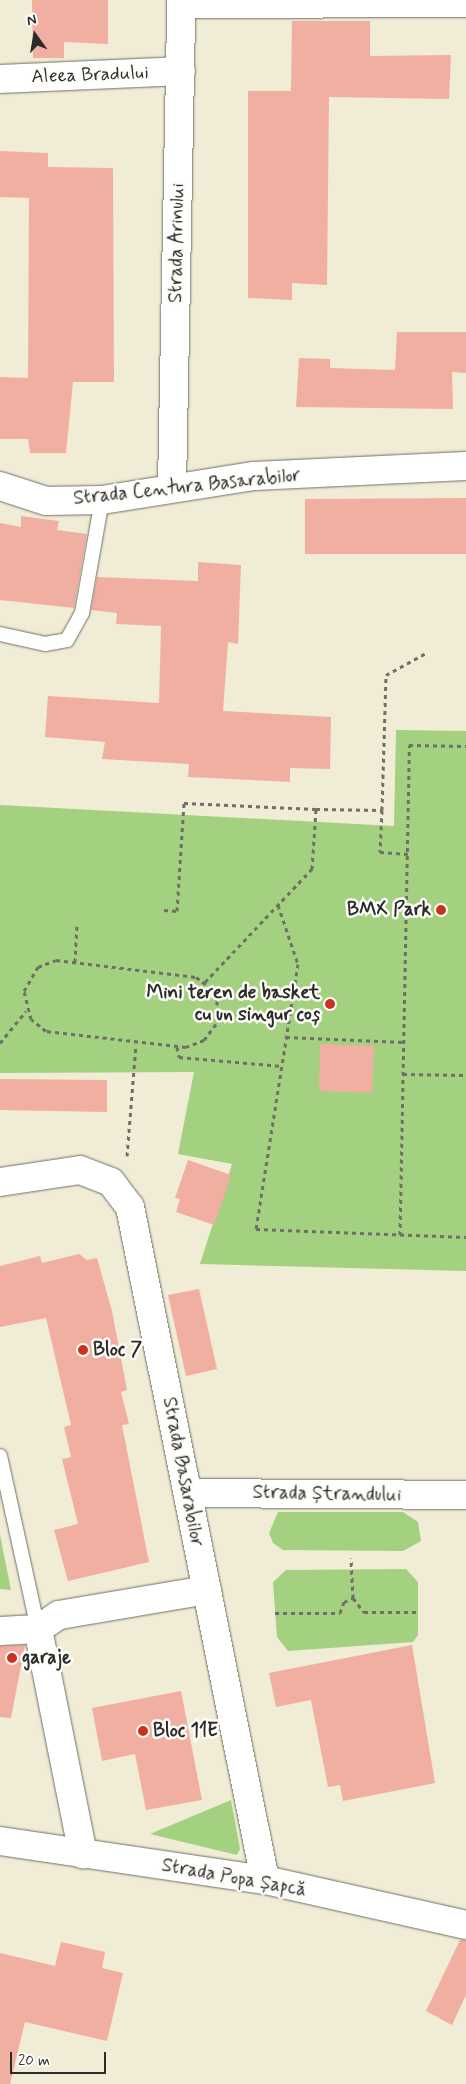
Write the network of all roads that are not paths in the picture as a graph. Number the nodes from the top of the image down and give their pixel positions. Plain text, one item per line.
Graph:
1 (419, 1) edge
2 (181, 2) edge
3 (466, 3) edge
4 (181, 71) junction
5 (0, 78) edge
6 (466, 466) edge
7 (0, 486) edge
8 (172, 487) junction
9 (102, 500) junction
10 (0, 634) edge
11 (0, 1182) edge
12 (0, 1456) edge
13 (188, 1493) junction
14 (466, 1495) edge
15 (207, 1590) junction
16 (38, 1628) junction
17 (0, 1631) edge
18 (0, 1841) edge
19 (83, 1855) junction
20 (265, 1880) junction
21 (466, 1925) edge

1 - 2 street
1 - 3 street
2 - 4 street, Strada Arinului
4 - 5 street, Aleea Bradului
4 - 8 street, Strada Arinului
6 - 8 street, Strada Centura Basarabilor
7 - 9 street, Strada Centura Basarabilor
8 - 9 street, Strada Centura Basarabilor
9 - 10 lane
11 - 13 street, Strada Basarabilor
12 - 16 lane
13 - 14 street, Strada Ștrandului
13 - 15 street, Strada Basarabilor
15 - 16 street
15 - 20 street, Strada Basarabilor
16 - 17 street
16 - 19 street
18 - 19 street, Strada Popa Șapcă
19 - 20 street, Strada Popa Șapcă
20 - 21 street, Strada Popa Șapcă

